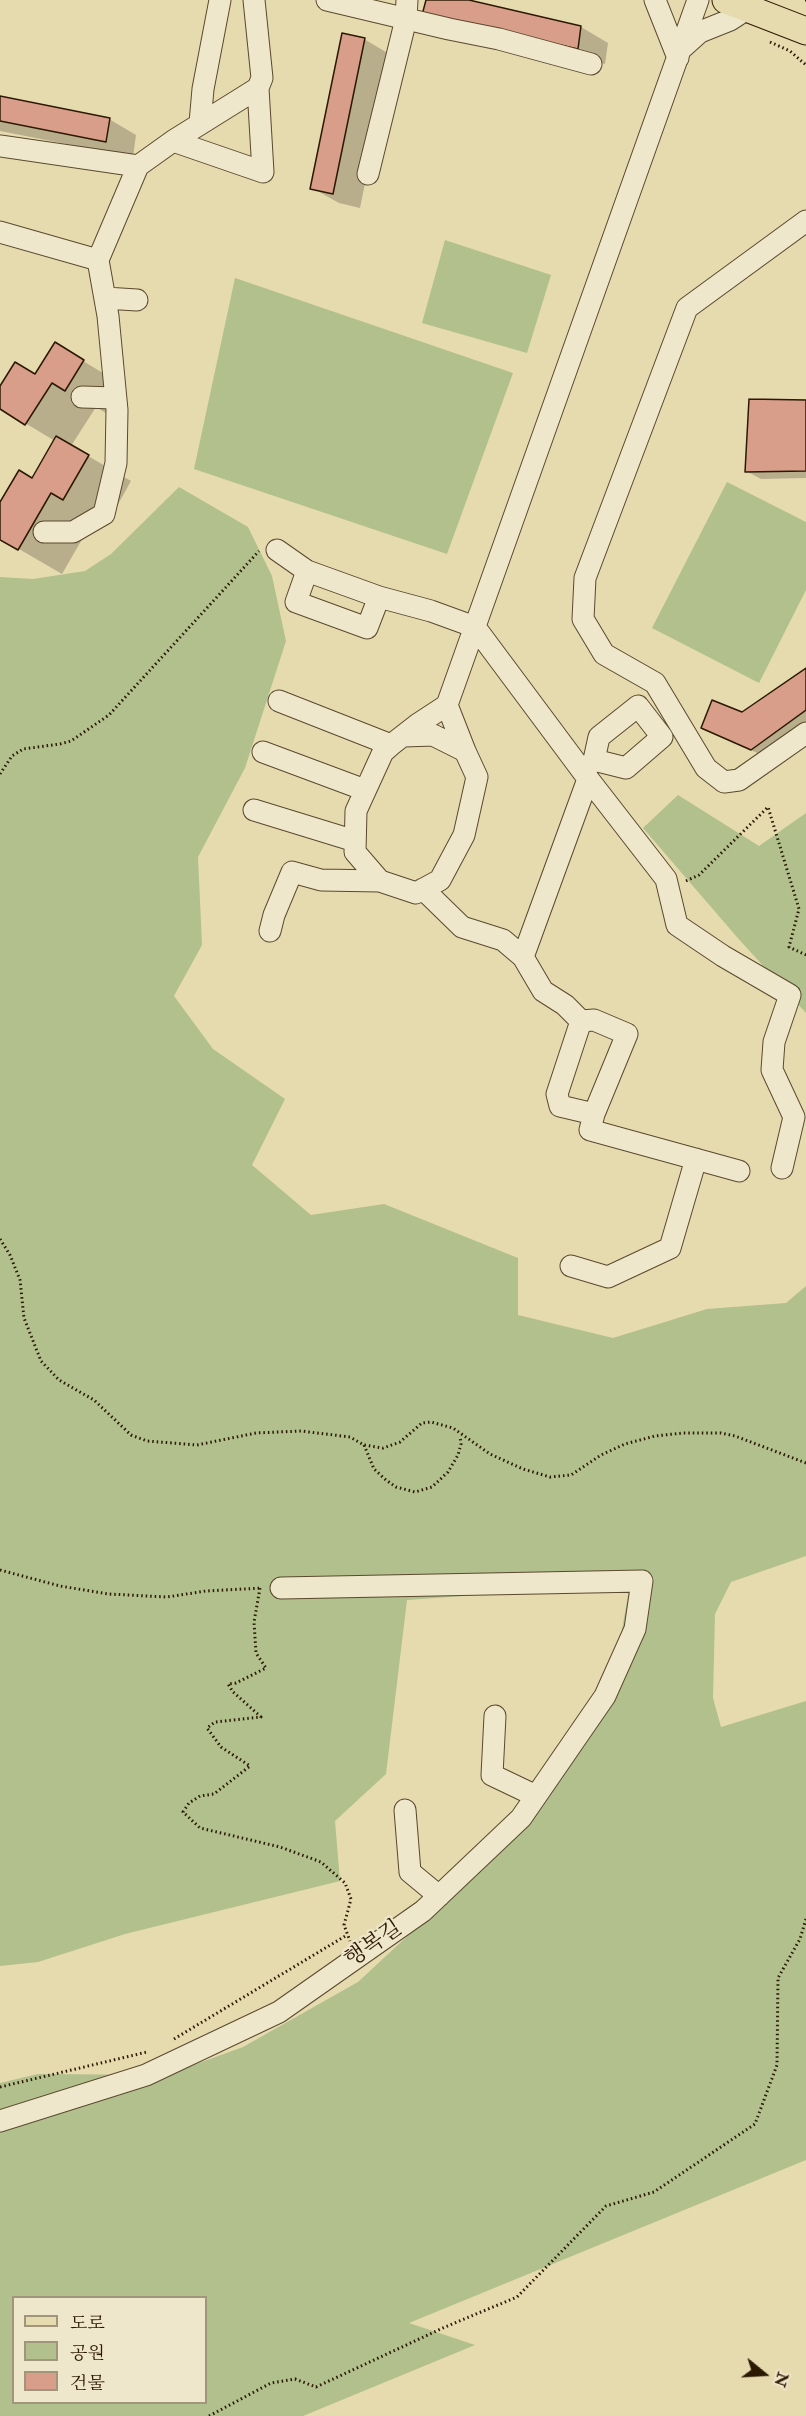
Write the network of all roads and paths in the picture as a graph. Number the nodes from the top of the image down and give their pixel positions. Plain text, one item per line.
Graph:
1 (220, 0) edge
2 (255, 0) edge
3 (327, 0) edge
4 (655, 0) edge
5 (698, 0) edge
6 (746, 5) edge
7 (407, 10) edge
8 (806, 31) edge
9 (762, 39) dead end
10 (680, 54) junction
11 (591, 64) dead end
12 (806, 65) edge
13 (258, 88) junction
14 (200, 123) junction
15 (173, 141) junction
16 (0, 146) edge
17 (138, 166) junction
18 (368, 174) dead end
19 (806, 221) edge
20 (0, 232) edge
21 (98, 260) junction
22 (105, 298) junction
23 (137, 300) dead end
24 (82, 398) dead end
25 (116, 398) junction
26 (44, 532) dead end
27 (277, 550) joint
28 (307, 571) junction
29 (379, 597) junction
30 (475, 627) junction
31 (279, 701) dead end
32 (447, 705) junction
33 (806, 733) edge
34 (397, 740) junction
35 (465, 751) junction
36 (263, 752) dead end
37 (588, 770) junction
38 (0, 774) edge
39 (365, 790) junction
40 (254, 810) dead end
41 (355, 841) junction
42 (380, 881) junction
43 (668, 888) junction
44 (423, 889) junction
45 (270, 932) dead end
46 (806, 955) edge
47 (523, 957) junction
48 (581, 1021) junction
49 (594, 1114) junction
50 (696, 1159) junction
51 (782, 1168) dead end
52 (739, 1171) dead end
53 (0, 1239) edge
54 (571, 1266) dead end
55 (460, 1435) junction
56 (364, 1444) junction
57 (806, 1463) edge
58 (0, 1570) edge
59 (281, 1588) dead end
60 (495, 1716) dead end
61 (536, 1796) junction
62 (405, 1810) dead end
63 (439, 1896) junction
64 (806, 1919) edge
65 (348, 1935) junction
66 (356, 1958) junction
67 (166, 2044) dead end
68 (156, 2050) dead end
69 (0, 2087) edge
70 (0, 2121) edge
71 (209, 2416) edge

1 - 14 street
2 - 13 street
3 - 7 street
4 - 10 street
5 - 10 street
6 - 8 main road
6 - 10 street
7 - 11 street
7 - 18 street
9 - 12 path
10 - 30 street
13 - 14 street
13 - 15 street
14 - 15 street
15 - 17 street
16 - 17 street
17 - 21 street
19 - 33 street
20 - 21 street
21 - 22 street
22 - 23 street
22 - 25 street
24 - 25 street
25 - 26 street
27 - 28 street
27 - 38 path
28 - 29 street
28 - 29 street
29 - 30 street
30 - 32 street
30 - 37 street
31 - 34 street
32 - 34 street
32 - 35 street
34 - 35 street
34 - 39 street
35 - 44 street
36 - 39 street
37 - 43 street
37 - 47 street
39 - 41 street
40 - 41 street
41 - 42 street
42 - 44 street
42 - 45 street
43 - 46 path
43 - 51 street
44 - 47 street
47 - 48 street
48 - 49 street
48 - 49 street
49 - 50 street
50 - 52 street
50 - 54 street
53 - 56 path
55 - 56 path
55 - 56 path
55 - 57 path
58 - 65 path
59 - 61 street, 행복길
60 - 61 street
61 - 63 street, 행복길
62 - 63 street
63 - 66 street, 행복길
64 - 71 path
65 - 66 path
65 - 67 path
66 - 70 street, 행복길
68 - 69 path

